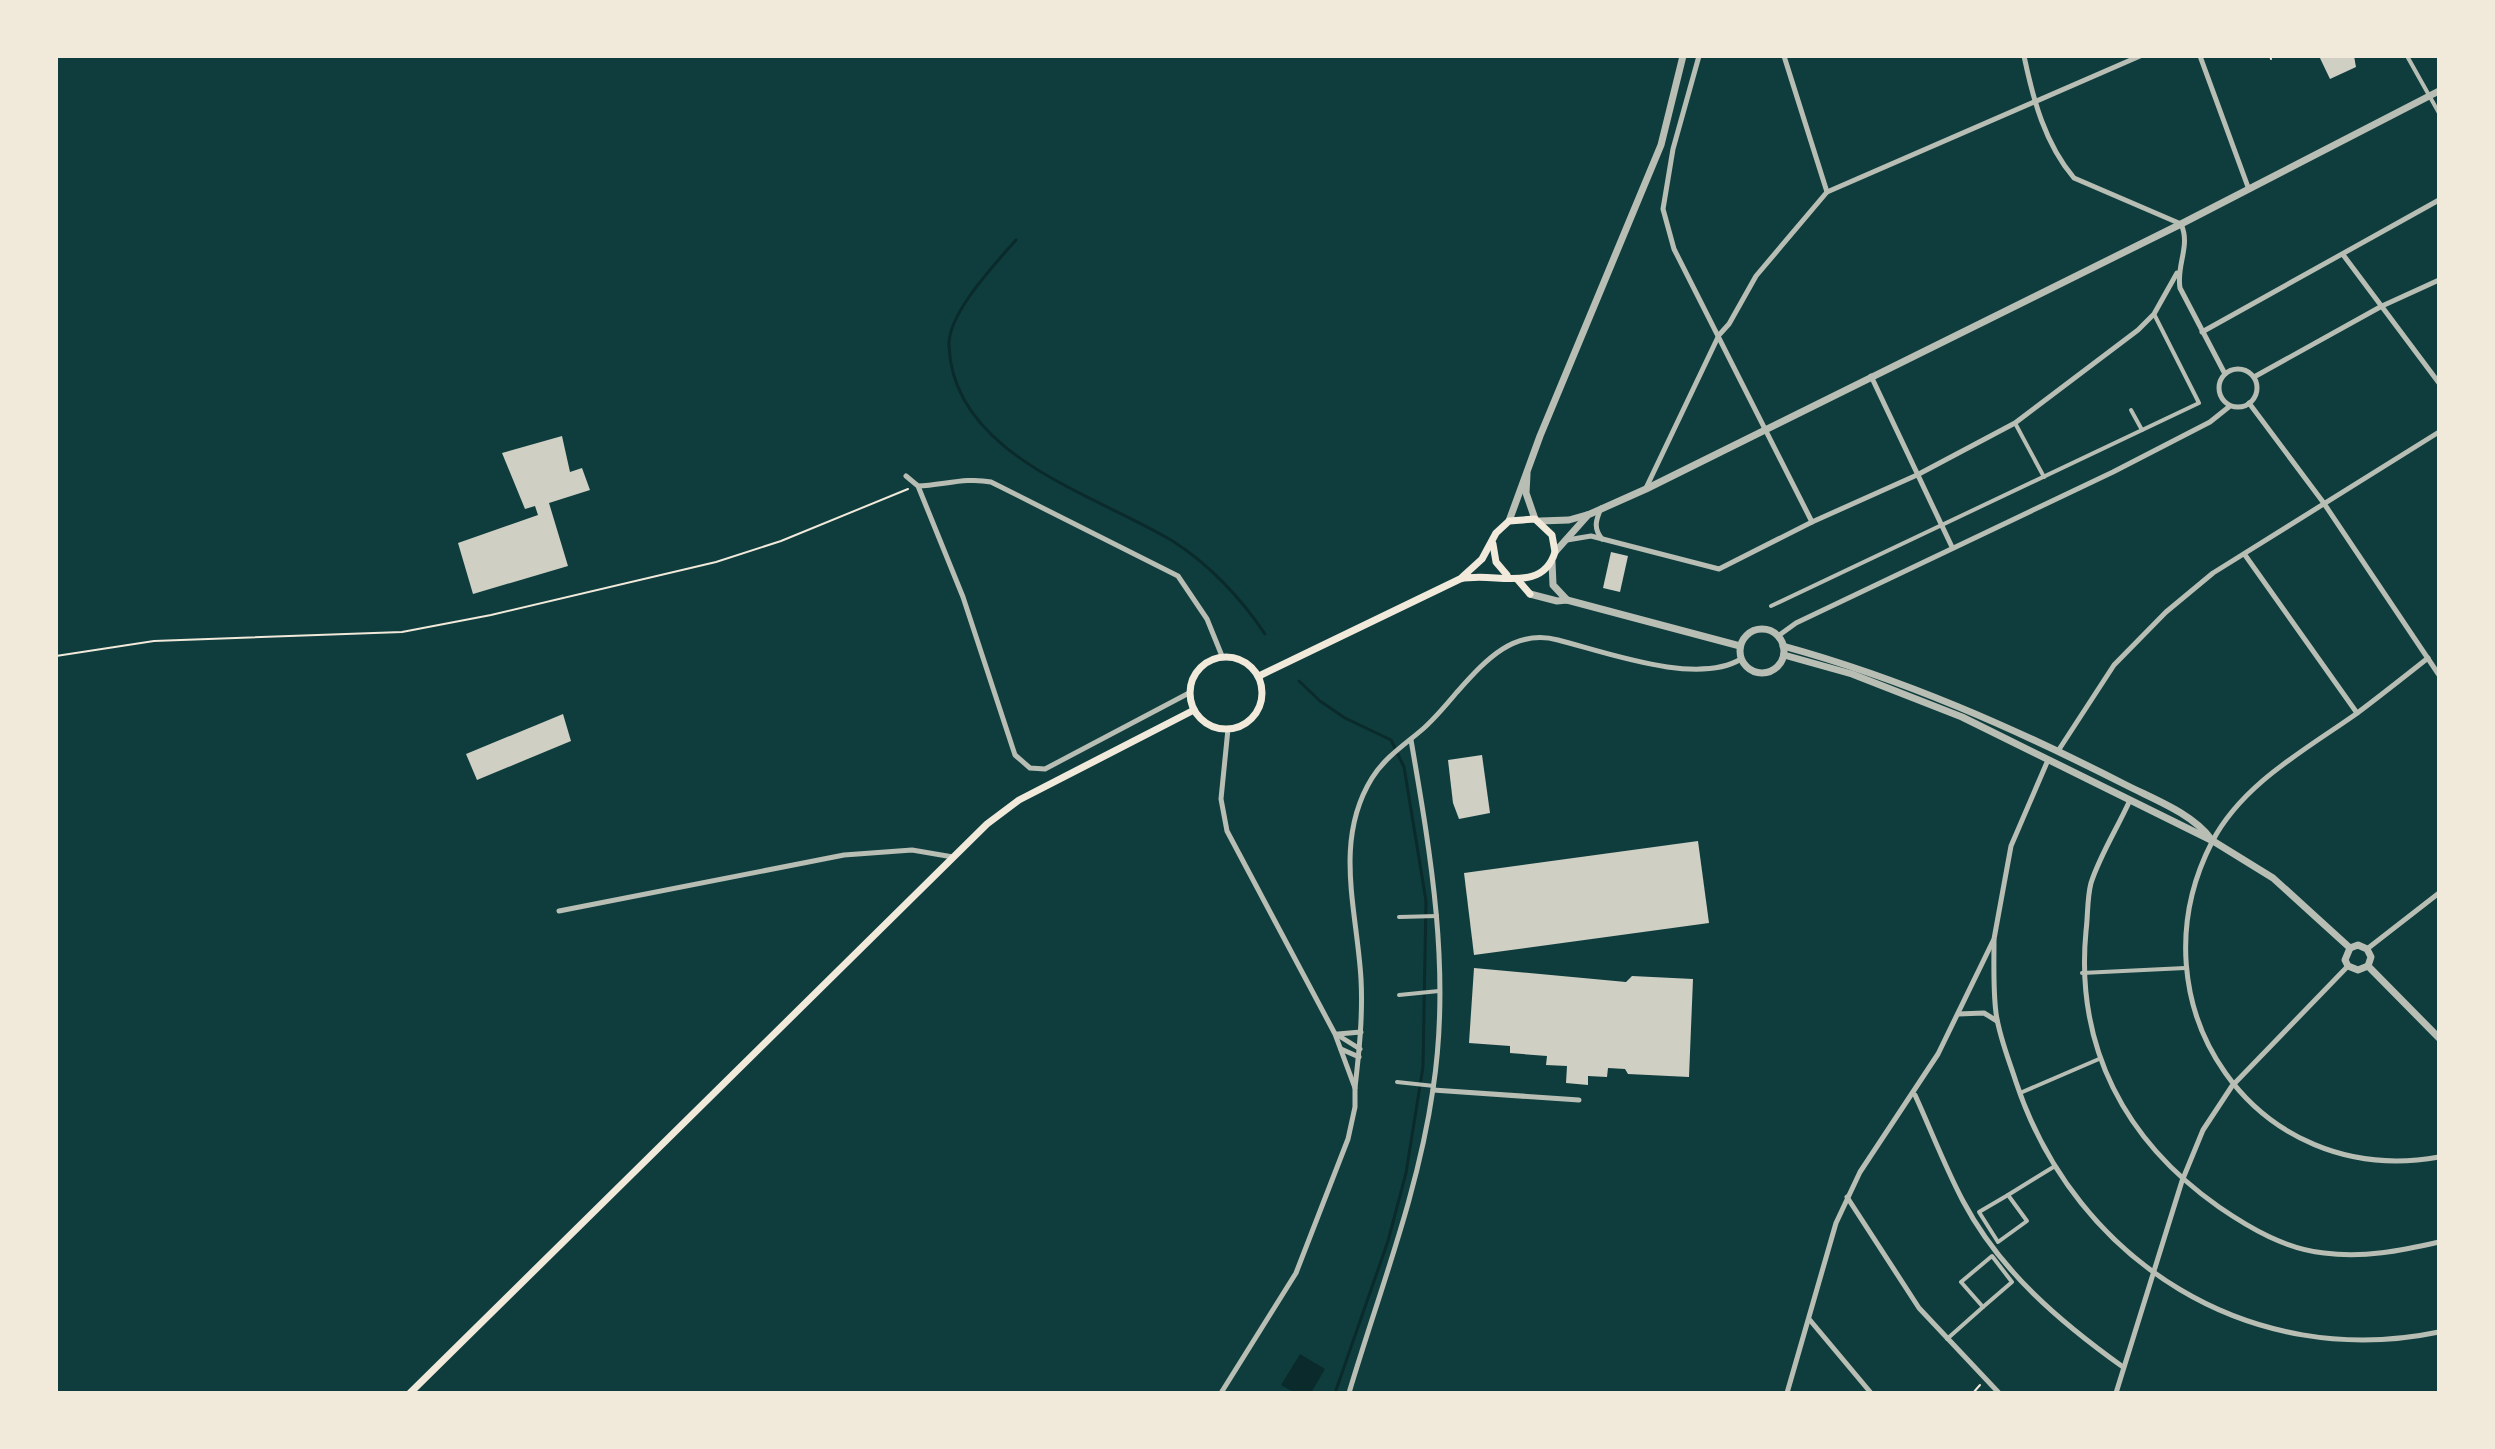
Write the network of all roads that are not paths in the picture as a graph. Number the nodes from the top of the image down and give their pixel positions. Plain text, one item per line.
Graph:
1 (1683, 56) edge
2 (1699, 56) edge
3 (1784, 56) edge
4 (2024, 56) edge
5 (2140, 56) edge
6 (2200, 56) edge
7 (2407, 56) edge
8 (2439, 91) edge
9 (2429, 98) junction
10 (2034, 104) junction
11 (2439, 113) edge
12 (2248, 187) junction
13 (1827, 192) junction
14 (2439, 200) edge
15 (2181, 224) junction
16 (2344, 256) junction
17 (2177, 273) junction
18 (2439, 280) edge
19 (2382, 306) junction
20 (2154, 314) junction
21 (2202, 332) junction
22 (1719, 335) junction
23 (2225, 374) junction
24 (1871, 376) junction
25 (2254, 377) junction
26 (2439, 383) edge
27 (2249, 403) junction
28 (2230, 406) junction
29 (2131, 410) dead end
30 (2015, 423) junction
31 (1766, 430) junction
32 (2142, 430) junction
33 (2439, 432) edge
34 (1528, 466) junction
35 (1917, 475) junction
36 (906, 476) dead end
37 (2044, 477) junction
38 (918, 486) junction
39 (1646, 489) junction
40 (2323, 502) junction
41 (1601, 508) junction
42 (1590, 514) junction
43 (1538, 520) junction
44 (1509, 521) junction
45 (1812, 522) junction
46 (1941, 525) junction
47 (1603, 539) junction
48 (1566, 540) junction
49 (1493, 542) junction
50 (1952, 547) junction
51 (1555, 552) junction
52 (2245, 555) junction
53 (1552, 562) junction
54 (1513, 577) junction
55 (1460, 579) junction
56 (1530, 594) joint
57 (1567, 600) junction
58 (1771, 606) dead end
59 (1778, 636) junction
60 (1740, 646) junction
61 (1784, 650) junction
62 (1222, 656) junction
63 (2428, 658) junction
64 (1741, 659) junction
65 (2439, 675) edge
66 (1259, 676) junction
67 (1189, 693) junction
68 (1194, 710) junction
69 (2357, 713) junction
70 (1228, 729) junction
71 (1411, 739) junction
72 (2058, 751) junction
73 (2048, 760) junction
74 (2130, 800) junction
75 (2213, 841) junction
76 (953, 857) junction
77 (2439, 893) edge
78 (559, 911) dead end
79 (1439, 916) junction
80 (1399, 917) dead end
81 (1994, 939) junction
82 (2350, 948) junction
83 (2367, 949) junction
84 (2348, 966) junction
85 (2368, 966) junction
86 (2185, 968) junction
87 (2082, 973) junction
88 (1439, 991) junction
89 (1399, 995) dead end
90 (1957, 1014) junction
91 (1998, 1021) junction
92 (1361, 1032) junction
93 (1335, 1034) junction
94 (2439, 1038) edge
95 (1340, 1048) junction
96 (1360, 1049) junction
97 (1359, 1057) junction
98 (2099, 1059) junction
99 (1397, 1082) dead end
100 (2232, 1086) junction
101 (1355, 1088) junction
102 (1433, 1088) junction
103 (2020, 1093) junction
104 (1914, 1094) junction
105 (1579, 1100) dead end
106 (2439, 1157) edge
107 (2055, 1166) junction
108 (2182, 1181) junction
109 (2008, 1195) junction
110 (1847, 1197) junction
111 (2439, 1242) edge
112 (2154, 1274) junction
113 (1983, 1307) junction
114 (1809, 1319) junction
115 (2439, 1332) edge
116 (1947, 1339) junction
117 (2123, 1367) junction
118 (410, 1393) edge
119 (1221, 1393) edge
120 (1349, 1393) edge
121 (1787, 1393) edge
122 (1871, 1393) edge
123 (1999, 1393) edge
124 (2116, 1393) edge

1 - 34 street
2 - 22 street
3 - 13 street
4 - 10 street
5 - 10 street
6 - 12 street
7 - 9 street
8 - 9 street
9 - 11 street
9 - 12 street
10 - 13 street
10 - 15 street
12 - 15 street
13 - 22 street
14 - 16 street
15 - 17 street
15 - 24 street
16 - 19 street
16 - 21 street
17 - 20 street
17 - 21 street
18 - 19 street
19 - 25 street
19 - 26 street
20 - 30 street
20 - 32 street
21 - 23 street
22 - 31 street
22 - 39 street
23 - 25 street
23 - 28 street
24 - 31 street
24 - 35 street
25 - 27 street
27 - 28 street
27 - 40 street
28 - 50 street
29 - 32 street
30 - 35 street
30 - 37 street
31 - 39 street
31 - 45 street
32 - 37 street
33 - 40 street
34 - 43 street
34 - 44 street
35 - 45 street
35 - 46 street
36 - 38 street
37 - 46 street
38 - 62 street
38 - 67 street
39 - 41 street
40 - 52 street
40 - 63 street
41 - 42 street
41 - 47 street
42 - 43 street
42 - 48 street
43 - 44 main road
43 - 51 main road
44 - 49 main road
45 - 47 street
46 - 50 street
46 - 58 street
47 - 48 street
48 - 51 street
49 - 54 main road
49 - 55 main road
50 - 59 street
51 - 53 main road
52 - 69 street
52 - 72 street
53 - 54 main road
53 - 57 street
54 - 55 main road
54 - 56 main road
55 - 66 main road
56 - 57 street
57 - 60 street
59 - 60 street
59 - 61 street
60 - 64 street
61 - 64 street
61 - 72 street
61 - 73 street
62 - 66 main road
62 - 67 main road
63 - 65 street
63 - 69 street
64 - 71 street
66 - 70 main road
67 - 68 main road
68 - 70 main road
68 - 76 main road
69 - 75 street
70 - 93 street
71 - 79 street
71 - 92 street
72 - 75 street
73 - 74 street
73 - 81 street
74 - 75 street
74 - 87 street
75 - 82 street
75 - 86 street
76 - 78 street
76 - 118 main road
77 - 83 street
79 - 80 street
79 - 88 street
81 - 90 street
81 - 91 street
82 - 83 street
82 - 84 street
83 - 85 street
84 - 85 street
84 - 100 street
85 - 94 street
86 - 87 street
86 - 100 street
87 - 98 street
88 - 89 street
88 - 102 street
90 - 91 street
90 - 104 street
91 - 103 street
92 - 93 street
92 - 96 street
93 - 95 street
93 - 96 street
95 - 97 street
95 - 101 street
96 - 97 street
97 - 101 street
98 - 103 street
98 - 108 street
99 - 102 street
100 - 106 street
100 - 108 street
101 - 119 street
102 - 105 street
102 - 120 street
103 - 107 street
104 - 110 street
104 - 117 street
107 - 109 street
107 - 112 street
108 - 111 street
108 - 112 street
109 - 109 street
110 - 114 street
110 - 116 street
112 - 115 street
112 - 117 street
113 - 113 street
113 - 116 street
114 - 121 street
114 - 122 street
116 - 123 street
117 - 124 street

